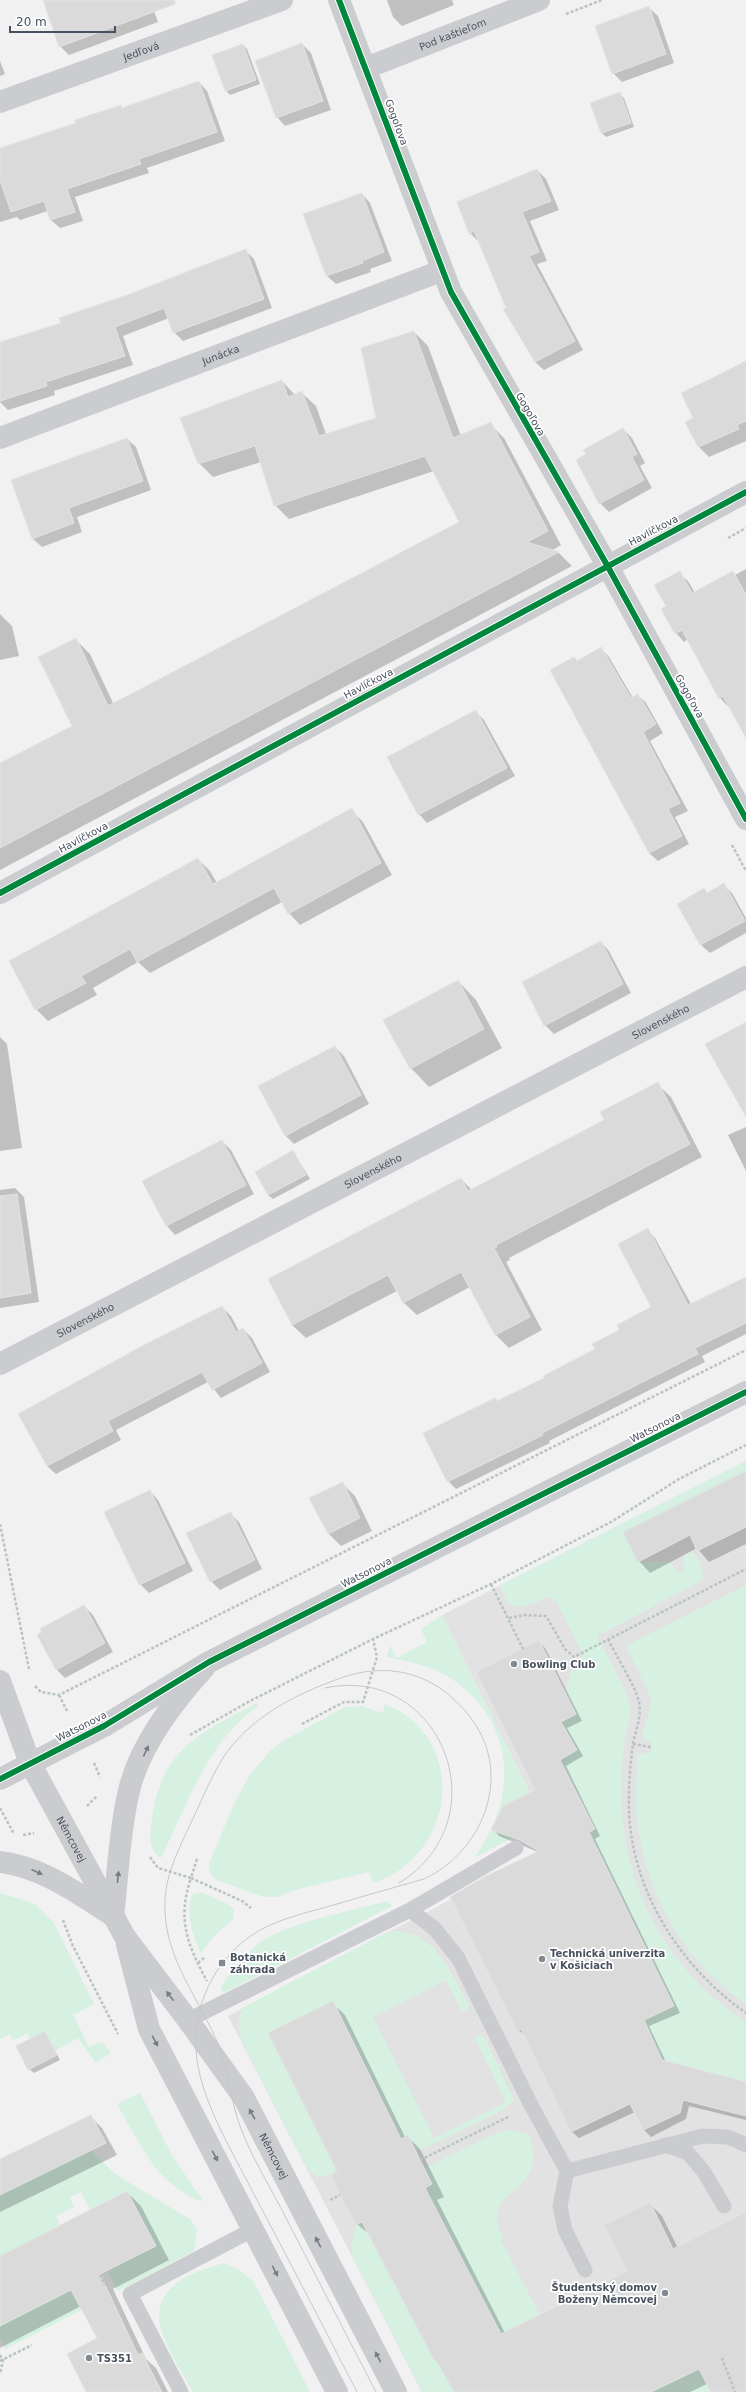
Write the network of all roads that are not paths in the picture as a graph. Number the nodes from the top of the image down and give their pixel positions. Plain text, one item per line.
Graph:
1 (282, 0) edge
2 (339, 0) edge
3 (539, 0) edge
4 (366, 68) junction
5 (0, 102) edge
6 (441, 271) junction
7 (0, 438) edge
8 (746, 492) edge
9 (607, 566) junction
10 (746, 819) edge
11 (0, 893) edge
12 (746, 977) edge
13 (0, 1364) edge
14 (746, 1392) edge
15 (209, 1662) junction
16 (1, 1685) edge
17 (30, 1763) junction
18 (0, 1779) edge
19 (516, 1848) dead end
20 (0, 1862) edge
21 (410, 1910) junction
22 (114, 1916) junction
23 (125, 1936) junction
24 (188, 2020) junction
25 (664, 2145) junction
26 (746, 2145) edge
27 (567, 2171) junction
28 (724, 2206) dead end
29 (254, 2229) junction
30 (585, 2270) dead end
31 (181, 2392) edge
32 (337, 2392) edge
33 (396, 2392) edge

1 - 5 street, Jedľová
2 - 4 street, Gogoľova
3 - 4 street, Pod kaštieľom
4 - 6 street, Gogoľova
6 - 7 street, Junácka
6 - 9 street, Gogoľova
8 - 9 street, Havlíčkova
9 - 10 street, Gogoľova
9 - 11 street, Havlíčkova
12 - 13 street, Slovenského
14 - 15 street, Watsonova
15 - 17 street, Watsonova
22 -> 15 street
16 - 17 street, Němcovej
17 - 18 street, Watsonova
17 - 22 street, Němcovej
19 - 21 lane
20 -> 22 street
21 - 24 lane
21 - 27 lane
22 - 23 street, Němcovej
24 -> 23 street, Němcovej
23 -> 29 street, Němcovej
33 -> 24 street, Němcovej
25 - 26 lane
25 - 27 lane
25 - 28 lane
27 - 30 lane
29 - 31 lane
29 -> 32 street, Němcovej

